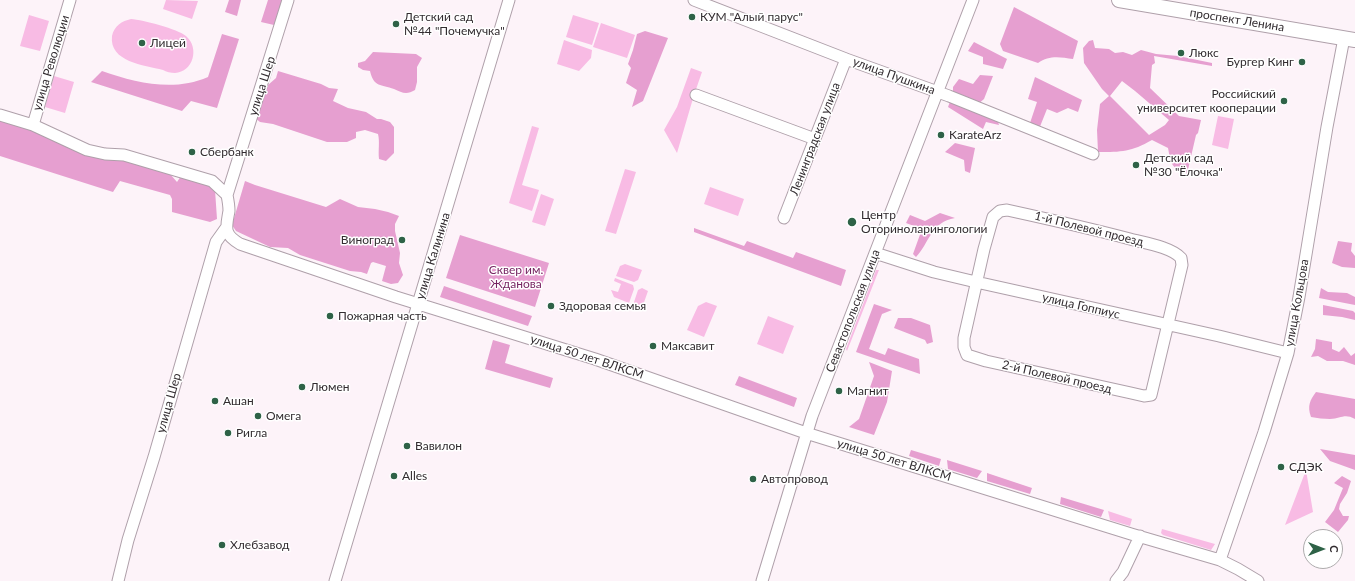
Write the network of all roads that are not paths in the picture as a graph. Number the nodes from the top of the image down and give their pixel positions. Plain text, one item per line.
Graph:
1 (70, 0) edge
2 (288, 0) edge
3 (509, 0) edge
4 (694, 0) edge
5 (974, 0) edge
6 (1118, 0) edge
7 (1350, 39) edge
8 (846, 59) junction
9 (938, 92) junction
10 (696, 95) dead end
11 (0, 115) edge
12 (33, 125) junction
13 (815, 139) junction
14 (1093, 154) dead end
15 (227, 195) junction
16 (784, 218) dead end
17 (226, 228) junction
18 (875, 254) junction
19 (976, 282) junction
20 (418, 304) junction
21 (1168, 326) junction
22 (1288, 353) junction
23 (806, 433) junction
24 (1140, 536) junction
25 (1220, 560) junction
26 (118, 581) edge
27 (335, 581) edge
28 (762, 581) edge
29 (1116, 581) edge
30 (1258, 581) edge

1 - 12 street, улица Революции
2 - 15 street, улица Шер
3 - 20 street, улица Калинина
4 - 8 street, улица Пушкина
5 - 9 street, Севастопольская улица
6 - 7 main road, проспект Ленина
7 - 22 street, улица Кольцова
8 - 9 street, улица Пушкина
8 - 13 street, Ленинградская улица
9 - 14 street, улица Пушкина
9 - 18 street, Севастопольская улица
10 - 13 street
11 - 12 street
12 - 15 street
13 - 16 street, Ленинградская улица
15 - 17 street
17 - 20 street, улица 50 лет ВЛКСМ
17 - 26 street, улица Шер
18 - 19 street, улица Гоппиус
18 - 23 street, Севастопольская улица
19 - 21 street, улица Гоппиус
19 - 21 street, 2-й Полевой проезд
19 - 21 street, 1-й Полевой проезд
20 - 23 street, улица 50 лет ВЛКСМ
20 - 27 street, улица Калинина
21 - 22 street, улица Гоппиус
22 - 25 street, улица Кольцова
23 - 24 street, улица 50 лет ВЛКСМ
23 - 28 street, Севастопольская улица
24 - 25 street, улица 50 лет ВЛКСМ
24 - 29 street
25 - 30 street, улица 50 лет ВЛКСМ

